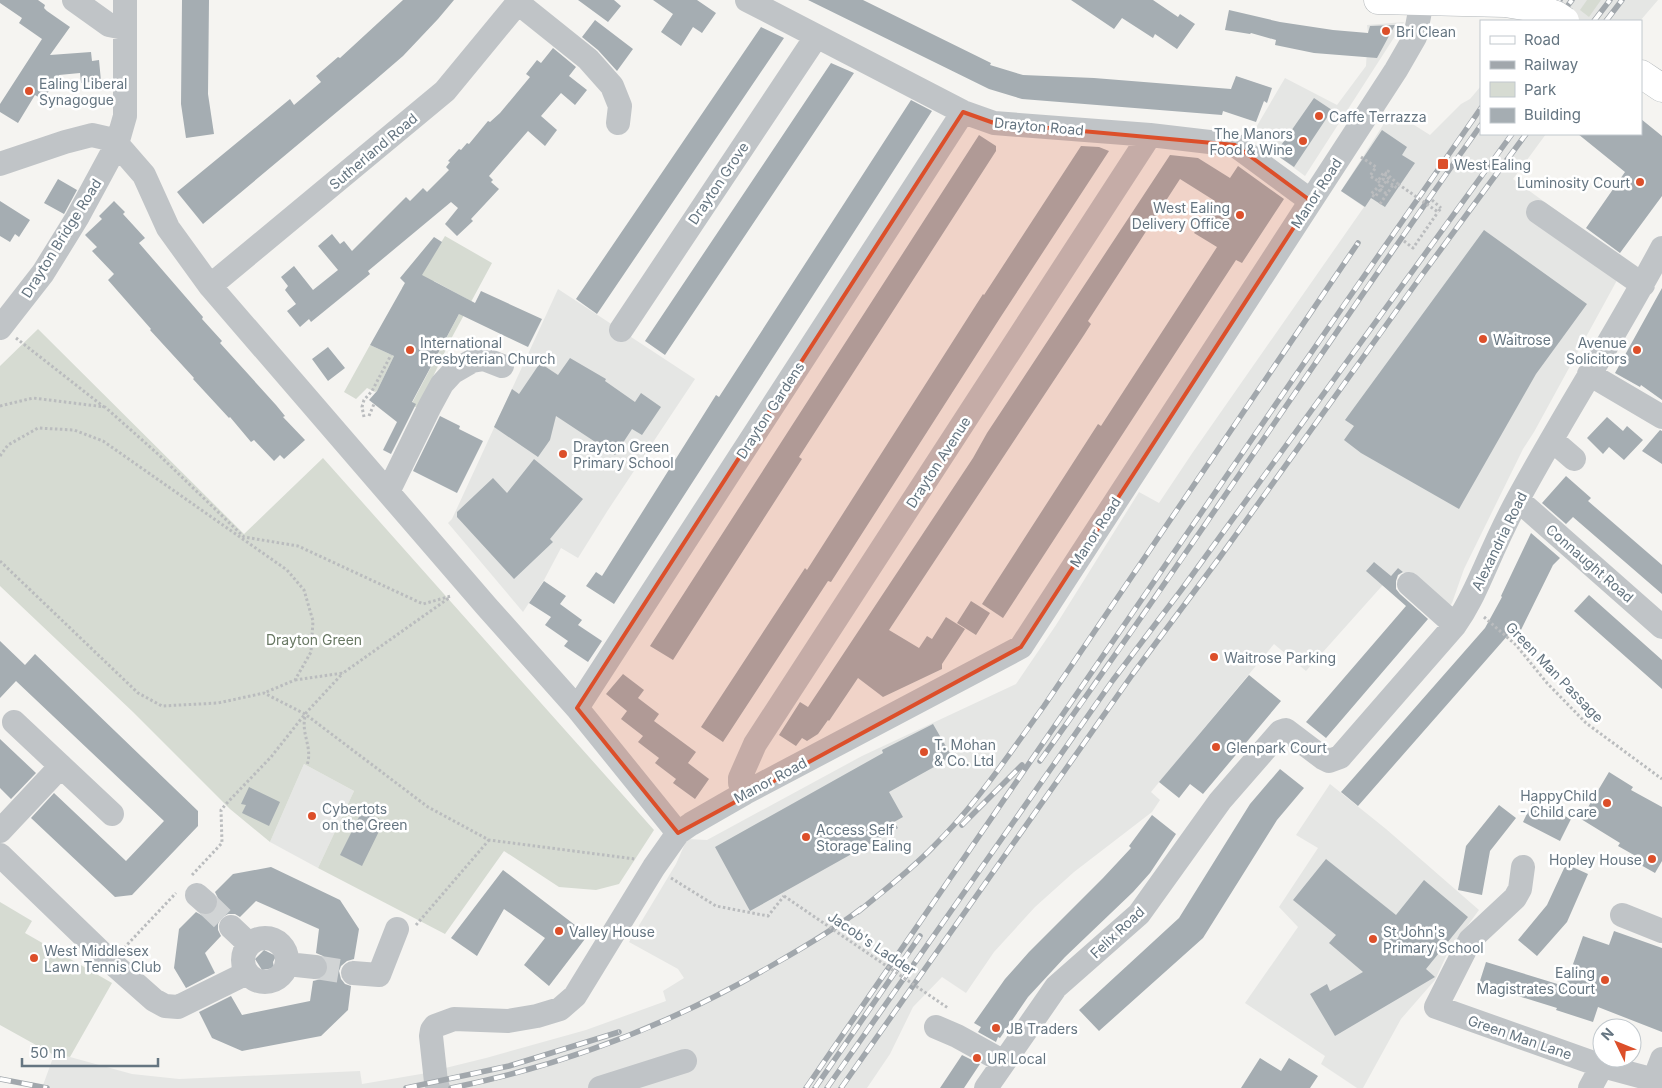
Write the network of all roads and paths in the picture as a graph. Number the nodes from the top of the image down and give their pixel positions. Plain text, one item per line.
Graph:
1 (74, 0) edge
2 (125, 0) edge
3 (747, 0) edge
4 (1401, 1) edge
5 (1505, 1) edge
6 (519, 2) edge
7 (1564, 20) edge
8 (124, 28) junction
9 (816, 37) junction
10 (963, 112) junction
11 (618, 123) dead end
12 (1150, 135) junction
13 (117, 143) junction
14 (1346, 147) junction
15 (0, 164) edge
16 (1388, 174) junction
17 (1378, 181) junction
18 (1393, 185) junction
19 (1398, 186) junction
20 (1377, 190) junction
21 (1387, 194) junction
22 (1432, 200) dead end
23 (1311, 201) junction
24 (1380, 204) dead end
25 (1439, 210) junction
26 (1538, 212) dead end
27 (1404, 241) dead end
28 (1662, 248) edge
29 (1643, 284) junction
30 (210, 286) junction
31 (2, 327) edge
32 (621, 330) dead end
33 (390, 355) dead end
34 (502, 366) dead end
35 (1589, 374) junction
36 (374, 404) dead end
37 (0, 406) edge
38 (105, 407) junction
39 (364, 416) dead end
40 (369, 416) dead end
41 (1662, 417) edge
42 (1552, 440) junction
43 (0, 456) edge
44 (1574, 459) dead end
45 (388, 492) junction
46 (1518, 500) junction
47 (0, 561) edge
48 (1409, 584) dead end
49 (459, 590) junction
50 (1480, 614) dead end
51 (1455, 625) junction
52 (1662, 627) edge
53 (343, 674) junction
54 (295, 680) junction
55 (264, 693) junction
56 (577, 708) junction
57 (306, 714) junction
58 (14, 722) dead end
59 (1286, 730) joint
60 (307, 765) dead end
61 (61, 766) junction
62 (1662, 779) edge
63 (745, 793) junction
64 (221, 810) dead end
65 (112, 814) dead end
66 (0, 831) edge
67 (678, 833) junction
68 (489, 840) junction
69 (0, 855) edge
70 (1523, 867) dead end
71 (654, 868) junction
72 (1622, 915) dead end
73 (230, 927) tunnel mouth
74 (397, 929) joint
75 (1662, 931) edge
76 (250, 944) junction
77 (288, 964) junction
78 (315, 967) tunnel mouth
79 (353, 972) tunnel mouth
80 (247, 973) junction
81 (942, 1017) joint
82 (685, 1061) dead end
83 (1004, 1062) junction
84 (1592, 1062) edge
85 (1601, 1068) edge
86 (1616, 1068) edge
87 (1659, 1074) edge
88 (438, 1088) edge
89 (600, 1088) edge
90 (986, 1088) edge
91 (1590, 1088) edge

1 - 8 street
2 - 8 street, Drayton Bridge Road
3 - 9 street, Drayton Road
4 - 5 main road
4 - 14 street, Manor Road
5 - 7 main road, bridge
6 - 11 street
6 - 30 street, Sutherland Road
8 - 13 street, Drayton Bridge Road
9 - 10 street, Drayton Road
9 - 32 street, Drayton Grove
10 - 12 street, Drayton Road
10 - 56 street, Drayton Gardens
12 - 23 street, Drayton Road
12 - 63 street, Drayton Avenue
13 - 15 street
13 - 30 street
13 - 31 street, Drayton Bridge Road
14 - 17 path
14 - 23 street, Manor Road
16 - 17 path
16 - 18 path
16 - 19 path
16 - 20 path
17 - 20 path
18 - 19 path
18 - 21 path
19 - 25 path, bridge
20 - 21 path
21 - 24 path
22 - 25 path
23 - 63 street, Manor Road
25 - 27 path
26 - 29 street
28 - 29 street, Alexandria Road
29 - 35 street, Alexandria Road
30 - 45 street
31 - 38 path
33 - 39 path
34 - 45 street
35 - 41 street
35 - 42 street, Alexandria Road
36 - 40 path
37 - 38 path
38 - 49 path
42 - 44 street
42 - 46 street, Alexandria Road
43 - 54 path
45 - 49 street
46 - 51 street, Alexandria Road
46 - 52 street, Connaught Road
47 - 55 path
48 - 51 street
49 - 53 path
49 - 56 street
50 - 62 path, Green Man Passage
51 - 59 street, Alexandria Road
53 - 54 path
53 - 57 path
54 - 55 path
55 - 57 path
56 - 67 street
57 - 60 path
57 - 64 path
57 - 68 path
58 - 61 street
59 - 83 street, Felix Road
61 - 65 street
61 - 66 street
63 - 67 street, Manor Road
67 - 71 street, Manor Road
68 - 71 path
68 - 74 path
69 - 80 street
70 - 84 street, Green Man Lane
71 - 81 path, Jacob's Ladder, bridge
71 - 88 street, Manor Road
72 - 75 street
73 - 76 street
74 - 79 street
76 - 77 street
76 - 80 street
77 - 78 street
77 - 80 street
81 - 83 street
82 - 89 street
83 - 90 street, Felix Road
85 - 91 street
86 - 87 street, Green Man Lane

